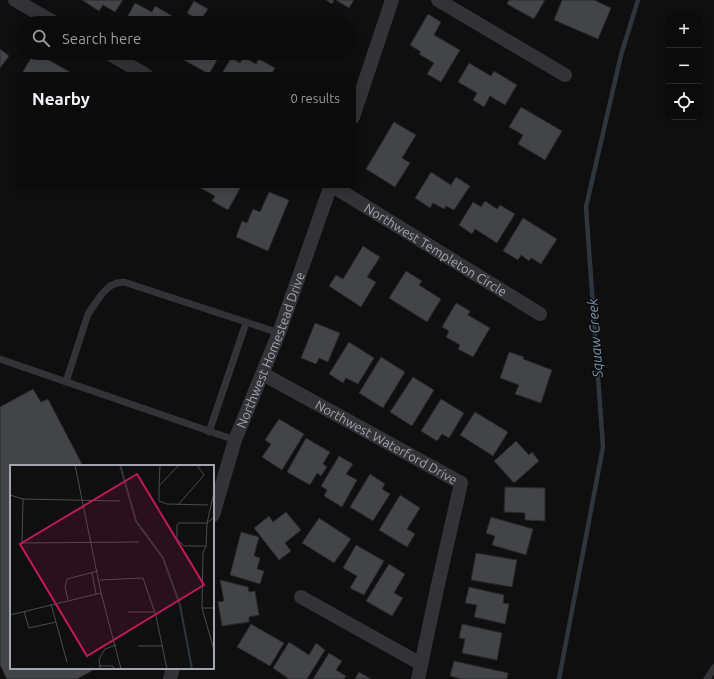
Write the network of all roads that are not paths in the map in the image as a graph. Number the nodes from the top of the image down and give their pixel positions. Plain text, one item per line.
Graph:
1 (15, 0) edge
2 (392, 0) edge
3 (438, 0) edge
4 (43, 16) edge
5 (120, 60) edge
6 (141, 72) edge
7 (565, 75) dead end
8 (356, 108) edge
9 (330, 188) edge
10 (336, 188) edge
11 (540, 314) dead end
12 (246, 323) junction
13 (279, 333) junction
14 (0, 359) edge
15 (263, 374) junction
16 (66, 382) junction
17 (209, 432) junction
18 (235, 440) junction
19 (214, 512) edge
20 (301, 597) dead end
21 (422, 664) junction
22 (714, 668) edge
23 (174, 669) edge
24 (170, 679) edge
25 (418, 679) edge
26 (707, 679) edge

1 - 4 street
2 - 8 street
3 - 7 street
5 - 6 street
9 - 13 street, Northwest Homestead Drive
10 - 11 street, Northwest Templeton Circle
12 - 13 lane
12 - 16 lane
12 - 17 lane
13 - 15 street, Northwest Homestead Drive
14 - 16 lane
15 - 18 street, Northwest Homestead Drive
15 - 21 street, Northwest Waterford Drive
16 - 17 lane
17 - 18 lane
18 - 19 street, Northwest Homestead Drive
20 - 21 street
21 - 25 street, Northwest Waterford Drive
22 - 26 lane
23 - 24 street

